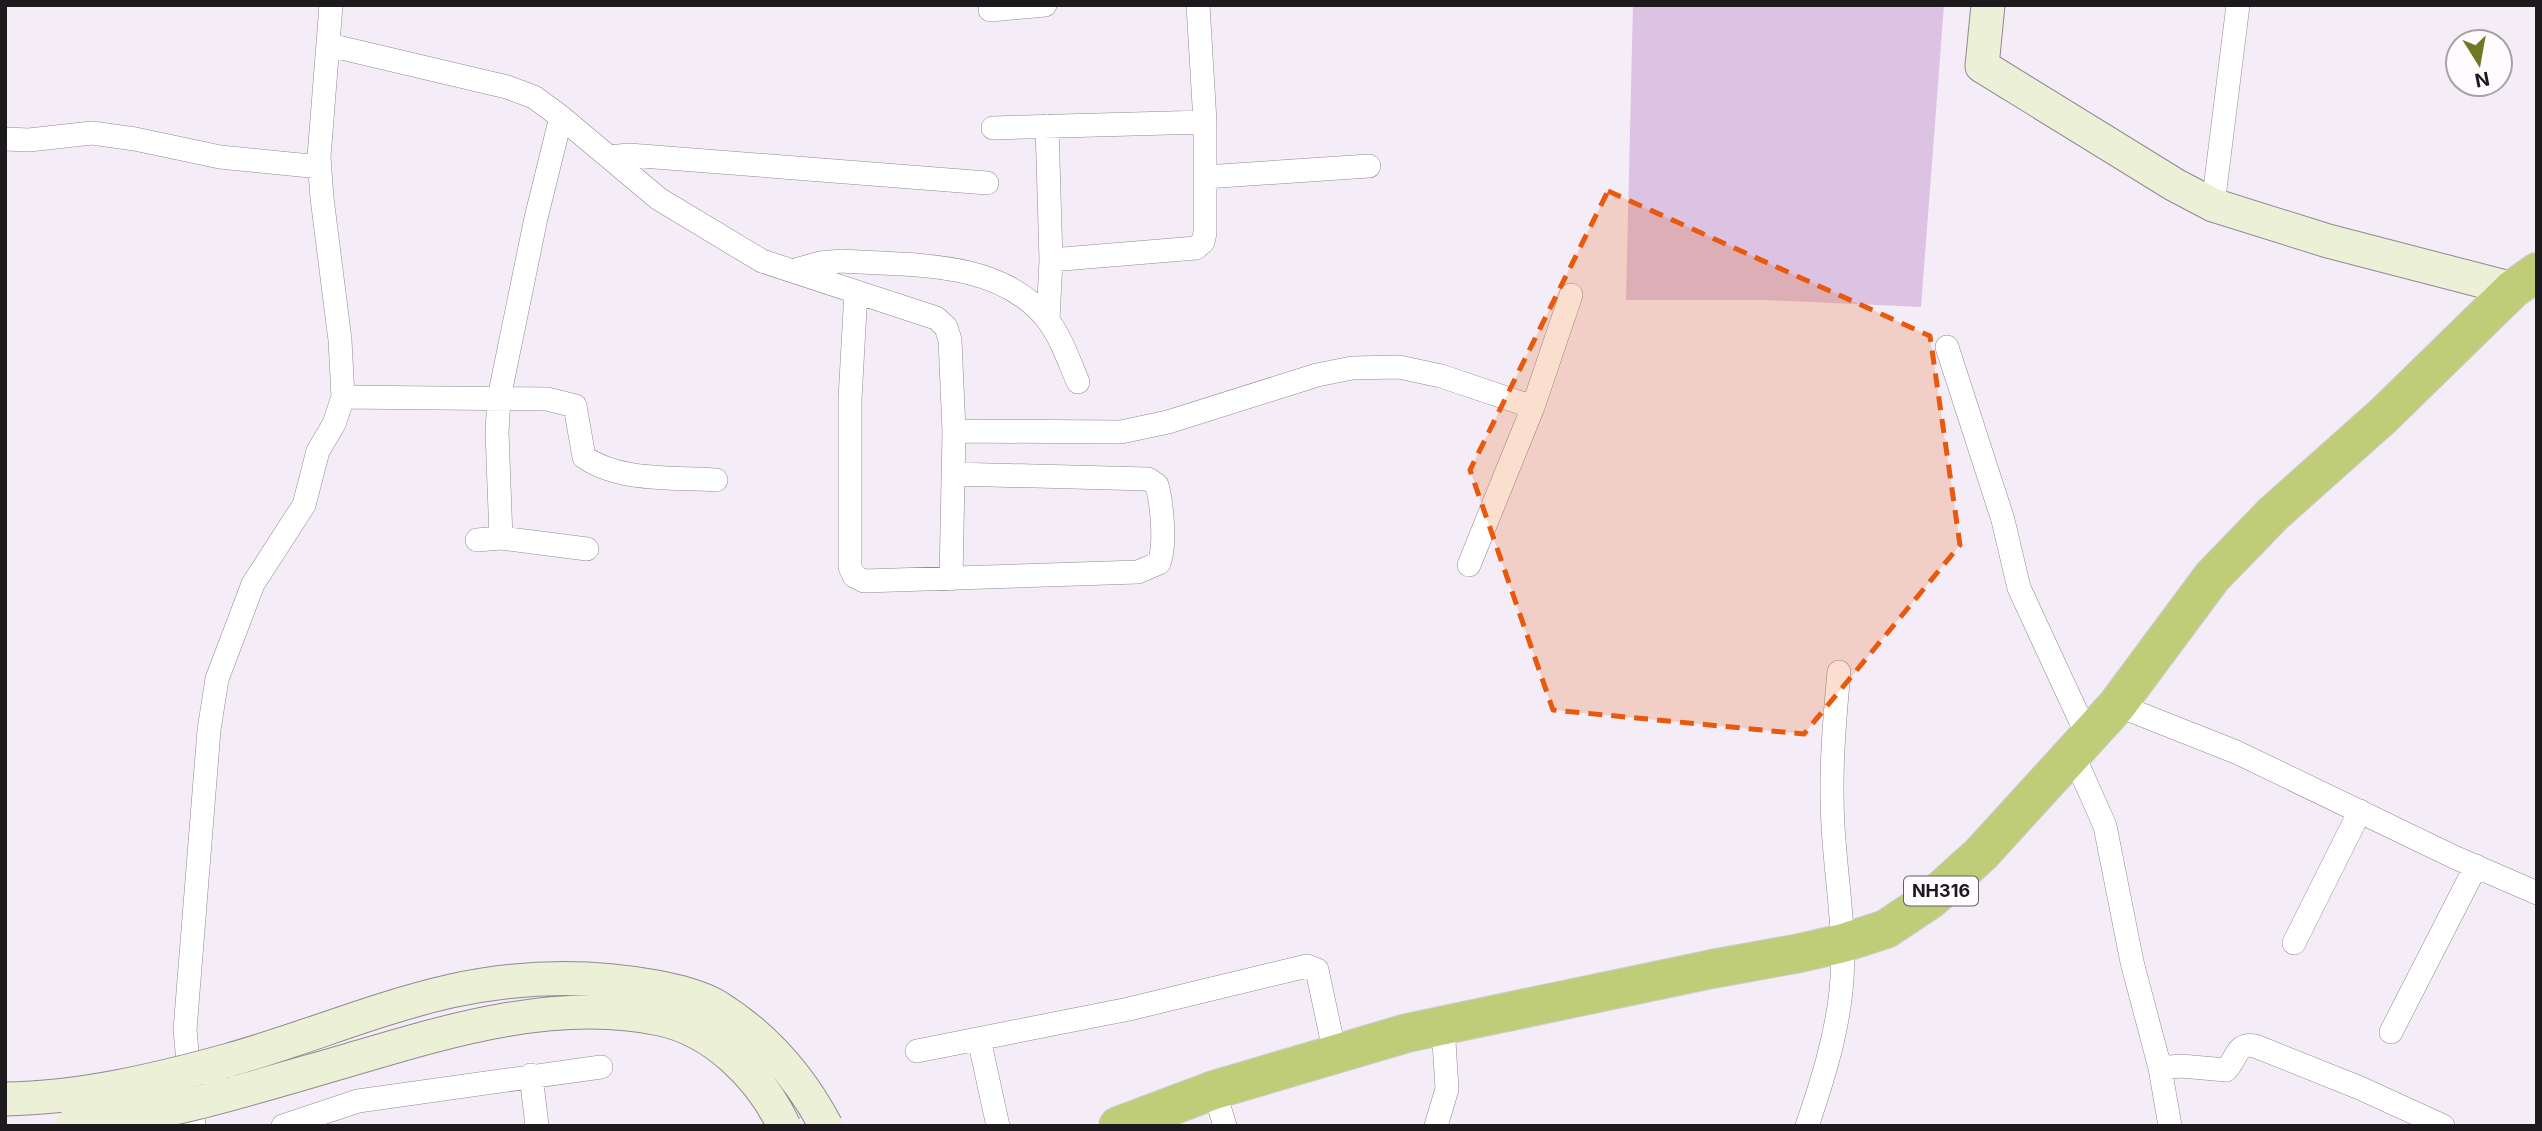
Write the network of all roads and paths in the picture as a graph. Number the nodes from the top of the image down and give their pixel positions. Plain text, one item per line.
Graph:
1 (331, 5) edge
2 (1045, 5) edge
3 (1198, 5) edge
4 (1988, 5) edge
5 (2238, 5) edge
6 (990, 10) dead end
7 (329, 45) junction
8 (561, 117) junction
9 (1205, 122) junction
10 (1047, 126) junction
11 (993, 128) dead end
12 (5, 139) edge
13 (610, 157) junction
14 (1369, 166) dead end
15 (320, 167) junction
16 (1205, 177) junction
17 (987, 183) dead end
18 (2213, 205) junction
19 (1051, 260) junction
20 (792, 271) junction
21 (2529, 284) edge
22 (856, 292) junction
23 (1571, 295) dead end
24 (1048, 320) junction
25 (1947, 347) dead end
26 (1078, 382) dead end
27 (343, 397) junction
28 (499, 398) junction
29 (1533, 407) junction
30 (954, 431) junction
31 (953, 474) junction
32 (716, 480) dead end
33 (502, 538) junction
34 (477, 540) dead end
35 (587, 549) dead end
36 (1469, 565) dead end
37 (951, 579) junction
38 (1839, 672) dead end
39 (2117, 705) junction
40 (2080, 746) junction
41 (2360, 811) junction
42 (2476, 866) junction
43 (2537, 892) edge
44 (1843, 943) junction
45 (2294, 943) dead end
46 (1443, 1026) junction
47 (2391, 1032) dead end
48 (979, 1039) junction
49 (917, 1052) dead end
50 (1335, 1054) junction
51 (601, 1067) dead end
52 (2160, 1068) junction
53 (531, 1075) junction
54 (1214, 1090) junction
55 (5, 1099) edge
56 (71, 1126) edge
57 (194, 1126) edge
58 (283, 1126) edge
59 (537, 1126) edge
60 (784, 1126) edge
61 (826, 1126) edge
62 (998, 1126) edge
63 (1118, 1126) edge
64 (1225, 1126) edge
65 (1436, 1126) edge
66 (1807, 1126) edge
67 (2170, 1126) edge
68 (2443, 1126) edge

1 - 7 street
2 - 6 street
3 - 9 street
4 - 18 main road
5 - 18 street
7 - 8 street
7 - 15 street
8 - 13 street
8 - 28 street
9 - 10 street
9 - 16 street
10 - 11 street
10 - 19 street
12 - 15 street
13 - 17 street
13 - 20 street
14 - 16 street
15 - 27 street
16 - 19 street
18 - 21 main road
19 - 24 street
20 - 22 street
20 - 24 street
21 - 39 highway, NH316
22 - 30 street
22 - 37 street
23 - 29 street
24 - 26 street
25 - 40 street
27 - 28 street
27 - 57 street
28 - 32 street
28 - 33 street
29 - 30 street
29 - 36 street
30 - 31 street
31 - 37 street
31 - 37 street
33 - 34 street
33 - 35 street
38 - 44 street
39 - 40 highway, NH316
39 - 41 street
40 - 44 highway, NH316
40 - 52 street
41 - 42 street
41 - 45 street
42 - 43 street
42 - 47 street
44 - 46 highway, NH316
44 - 66 street
46 - 50 highway, NH316
46 - 65 street
48 - 49 street
48 - 50 street
48 - 62 street
50 - 54 highway, NH316
51 - 53 street
52 - 67 street
52 - 68 street
53 - 58 street
53 - 59 street
54 - 63 highway, NH316
54 - 64 street
55 - 61 main road, bridge
56 - 60 main road, bridge

